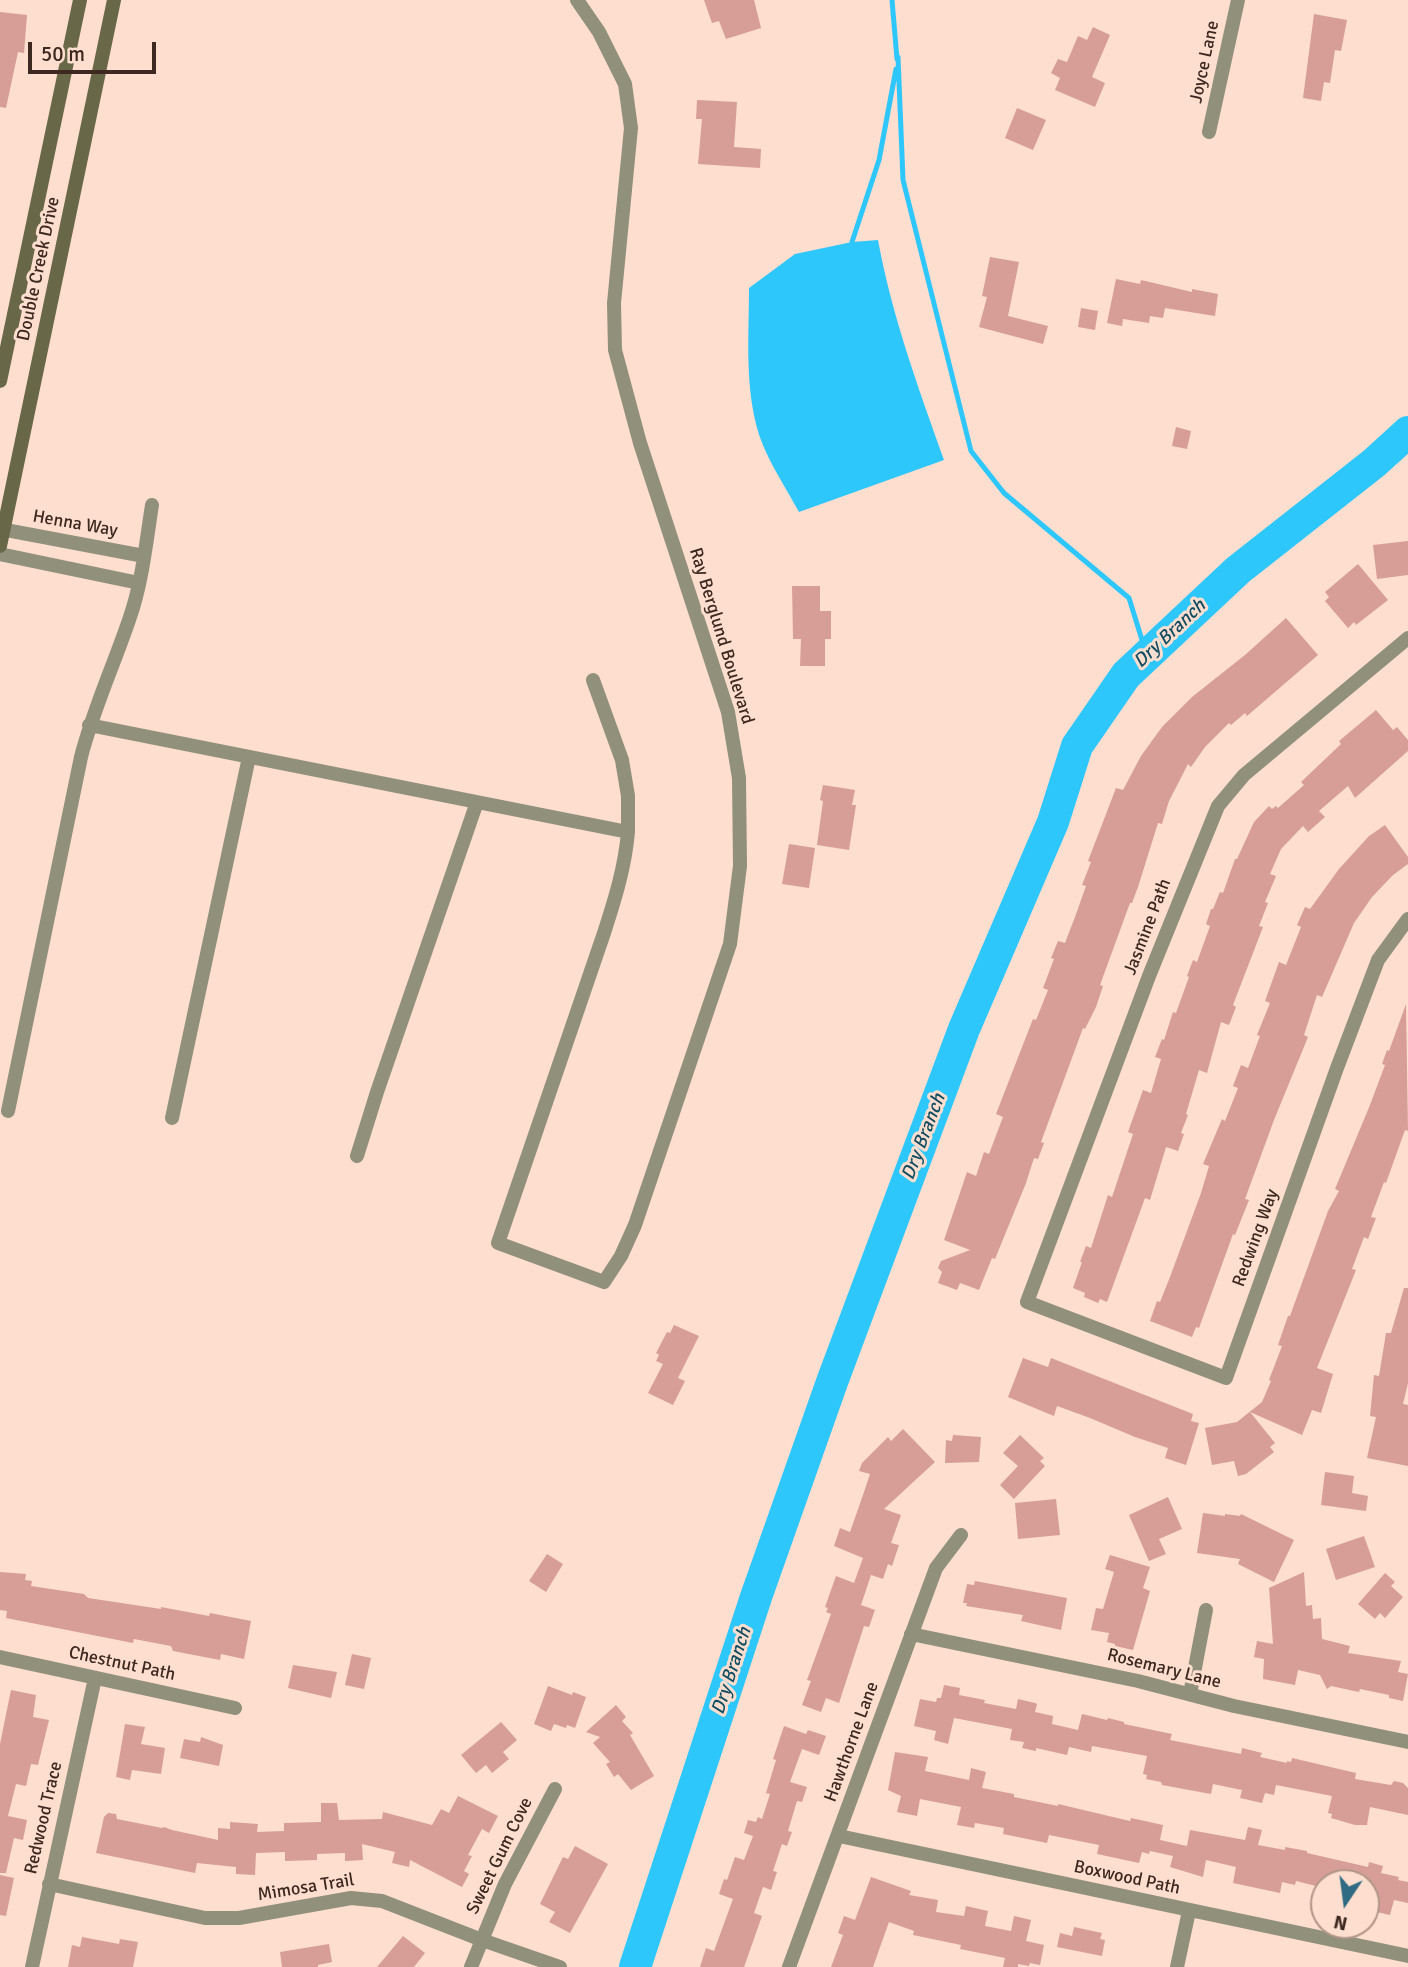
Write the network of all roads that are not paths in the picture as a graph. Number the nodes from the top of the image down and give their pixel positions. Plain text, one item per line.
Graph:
1 (80, 0) edge
2 (114, 0) edge
3 (577, 0) edge
4 (1238, 0) edge
5 (1209, 132) dead end
6 (0, 381) edge
7 (152, 505) dead end
8 (1, 530) edge
9 (0, 546) edge
10 (87, 546) junction
11 (0, 554) edge
12 (144, 556) junction
13 (82, 571) junction
14 (139, 583) junction
15 (1408, 638) edge
16 (593, 680) dead end
17 (89, 725) junction
18 (249, 757) junction
19 (477, 802) junction
20 (628, 832) junction
21 (1408, 919) edge
22 (8, 1111) dead end
23 (172, 1118) dead end
24 (357, 1156) dead end
25 (1027, 1302) joint
26 (961, 1535) dead end
27 (1206, 1610) dead end
28 (911, 1634) junction
29 (0, 1657) edge
30 (96, 1678) junction
31 (1190, 1694) junction
32 (235, 1708) dead end
33 (1408, 1742) edge
34 (555, 1789) dead end
35 (839, 1836) junction
36 (49, 1884) junction
37 (1189, 1911) junction
38 (482, 1940) junction
39 (1408, 1956) edge
40 (32, 1967) edge
41 (471, 1967) edge
42 (560, 1967) edge
43 (789, 1967) edge
44 (1177, 1967) edge

1 - 6 street, Double Creek Drive
2 - 8 street, Double Creek Drive
3 - 20 street, Ray Berglund Boulevard
4 - 5 street, Joyce Lane
7 - 12 street
8 - 9 street, Double Creek Drive
8 - 10 street, Henna Way
10 - 12 street, Henna Way
10 - 13 street
11 - 13 street
12 - 14 street
13 - 14 street
14 - 17 street
15 - 25 street, Jasmine Path
16 - 20 street
17 - 18 street
17 - 22 street
18 - 19 street
18 - 23 street
19 - 20 street
19 - 24 street
21 - 25 street, Redwing Way
26 - 28 street, Hawthorne Lane
27 - 31 street
28 - 31 street, Rosemary Lane
28 - 35 street, Hawthorne Lane
29 - 30 street, Chestnut Path
30 - 32 street, Chestnut Path
30 - 36 street, Redwood Trace
31 - 33 street, Rosemary Lane
34 - 38 street, Sweet Gum Cove
35 - 37 street, Boxwood Path
35 - 43 street, Hawthorne Lane
36 - 38 street, Mimosa Trail
36 - 40 street, Redwood Trace
37 - 39 street, Boxwood Path
37 - 44 street
38 - 41 street, Sweet Gum Cove
38 - 42 street, Mimosa Trail

